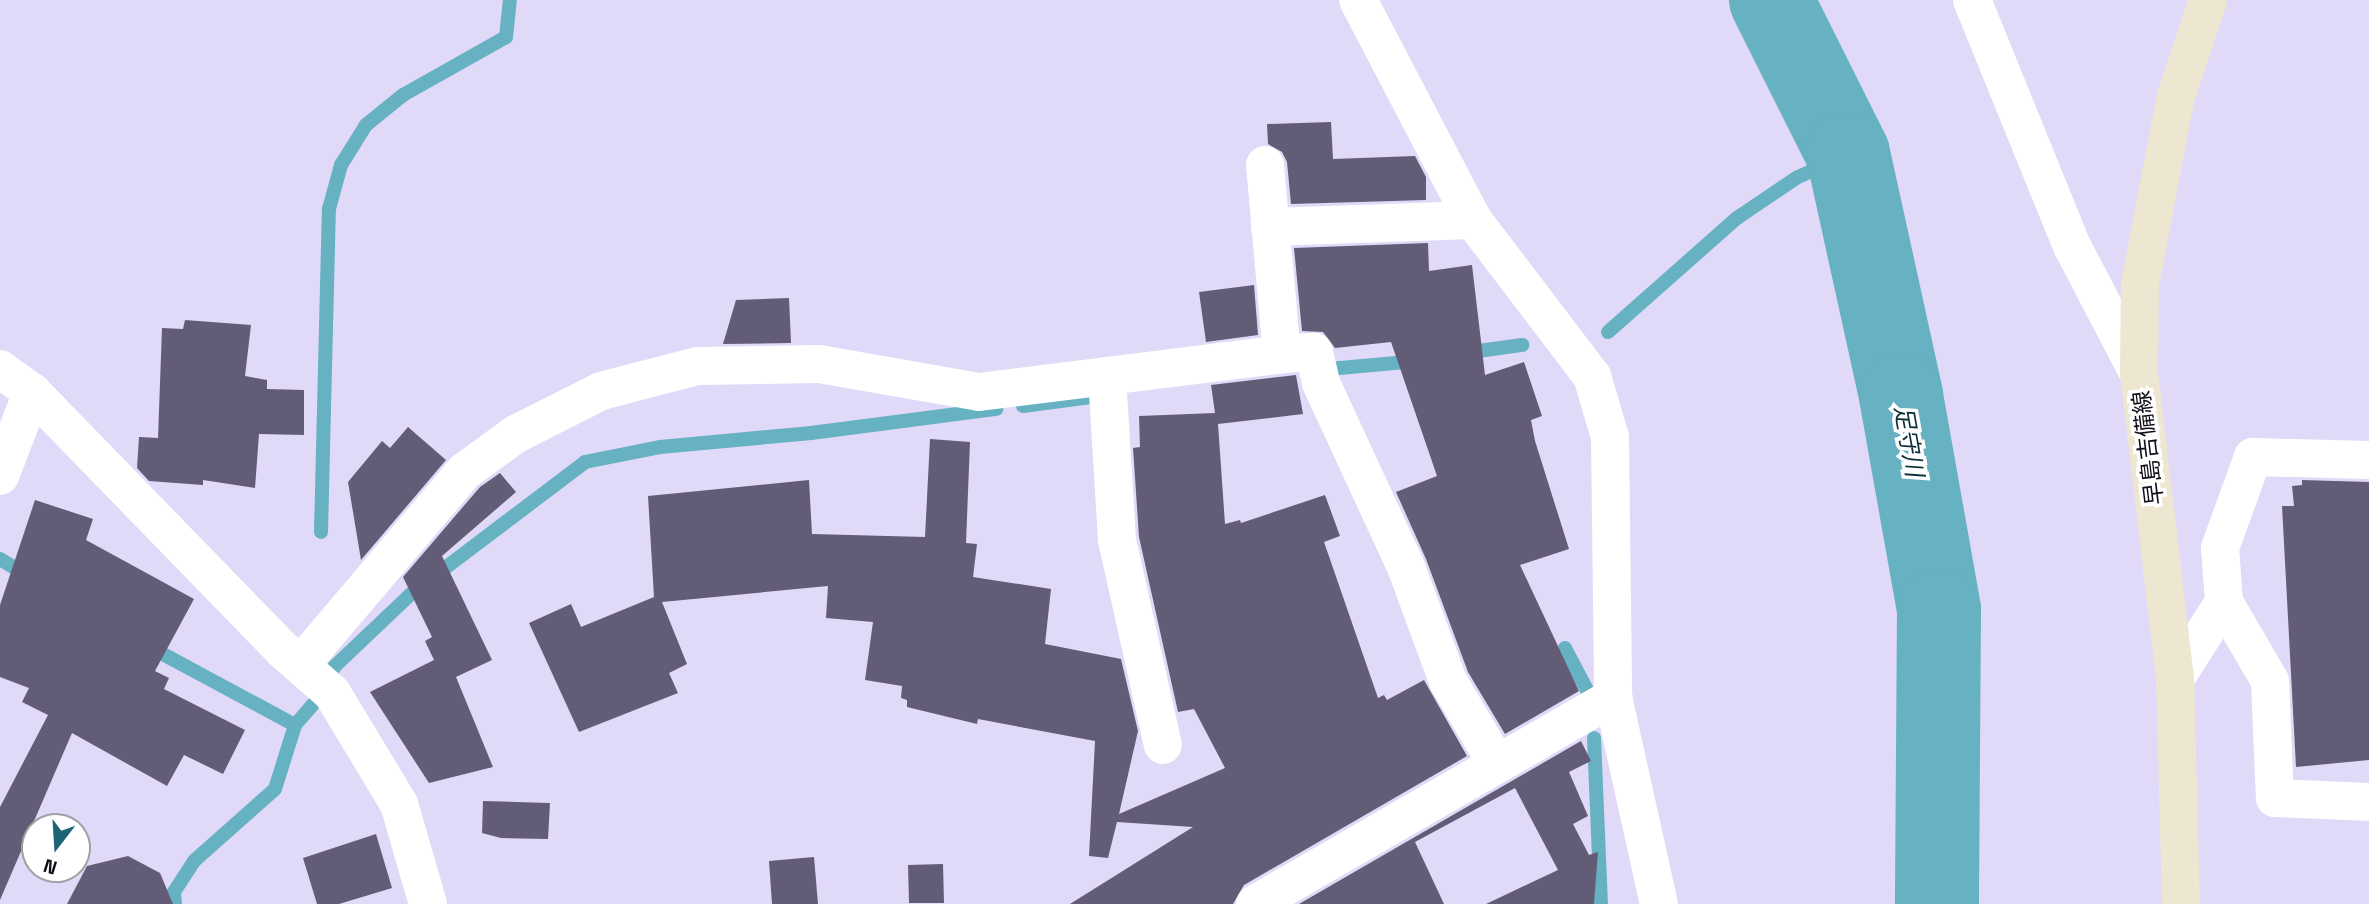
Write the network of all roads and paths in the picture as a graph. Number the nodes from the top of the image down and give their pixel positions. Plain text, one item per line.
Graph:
1 (1358, 0) edge
2 (1972, 0) edge
3 (2208, 0) edge
4 (1265, 165) dead end
5 (1473, 220) junction
6 (1270, 227) junction
7 (1306, 367) junction
8 (0, 369) edge
9 (2139, 374) junction
10 (1107, 388) junction
11 (32, 392) junction
12 (2369, 460) edge
13 (0, 476) edge
14 (2224, 601) junction
15 (317, 678) junction
16 (2175, 679) junction
17 (1613, 697) junction
18 (1163, 745) dead end
19 (1497, 764) junction
20 (2369, 802) edge
21 (428, 904) edge
22 (1255, 904) edge
23 (1658, 904) edge
24 (2181, 904) edge

1 - 5 street
2 - 9 street
3 - 9 main road, 早島吉備線
4 - 6 street
5 - 6 street
5 - 17 street
6 - 7 street
7 - 10 street
7 - 19 street
8 - 11 street
9 - 16 main road, 早島吉備線
10 - 15 street
10 - 18 street
11 - 13 street
11 - 15 street
12 - 14 street
14 - 16 street
14 - 20 street
15 - 21 street
16 - 24 main road, 早島吉備線
17 - 19 street
17 - 23 street
19 - 22 street

